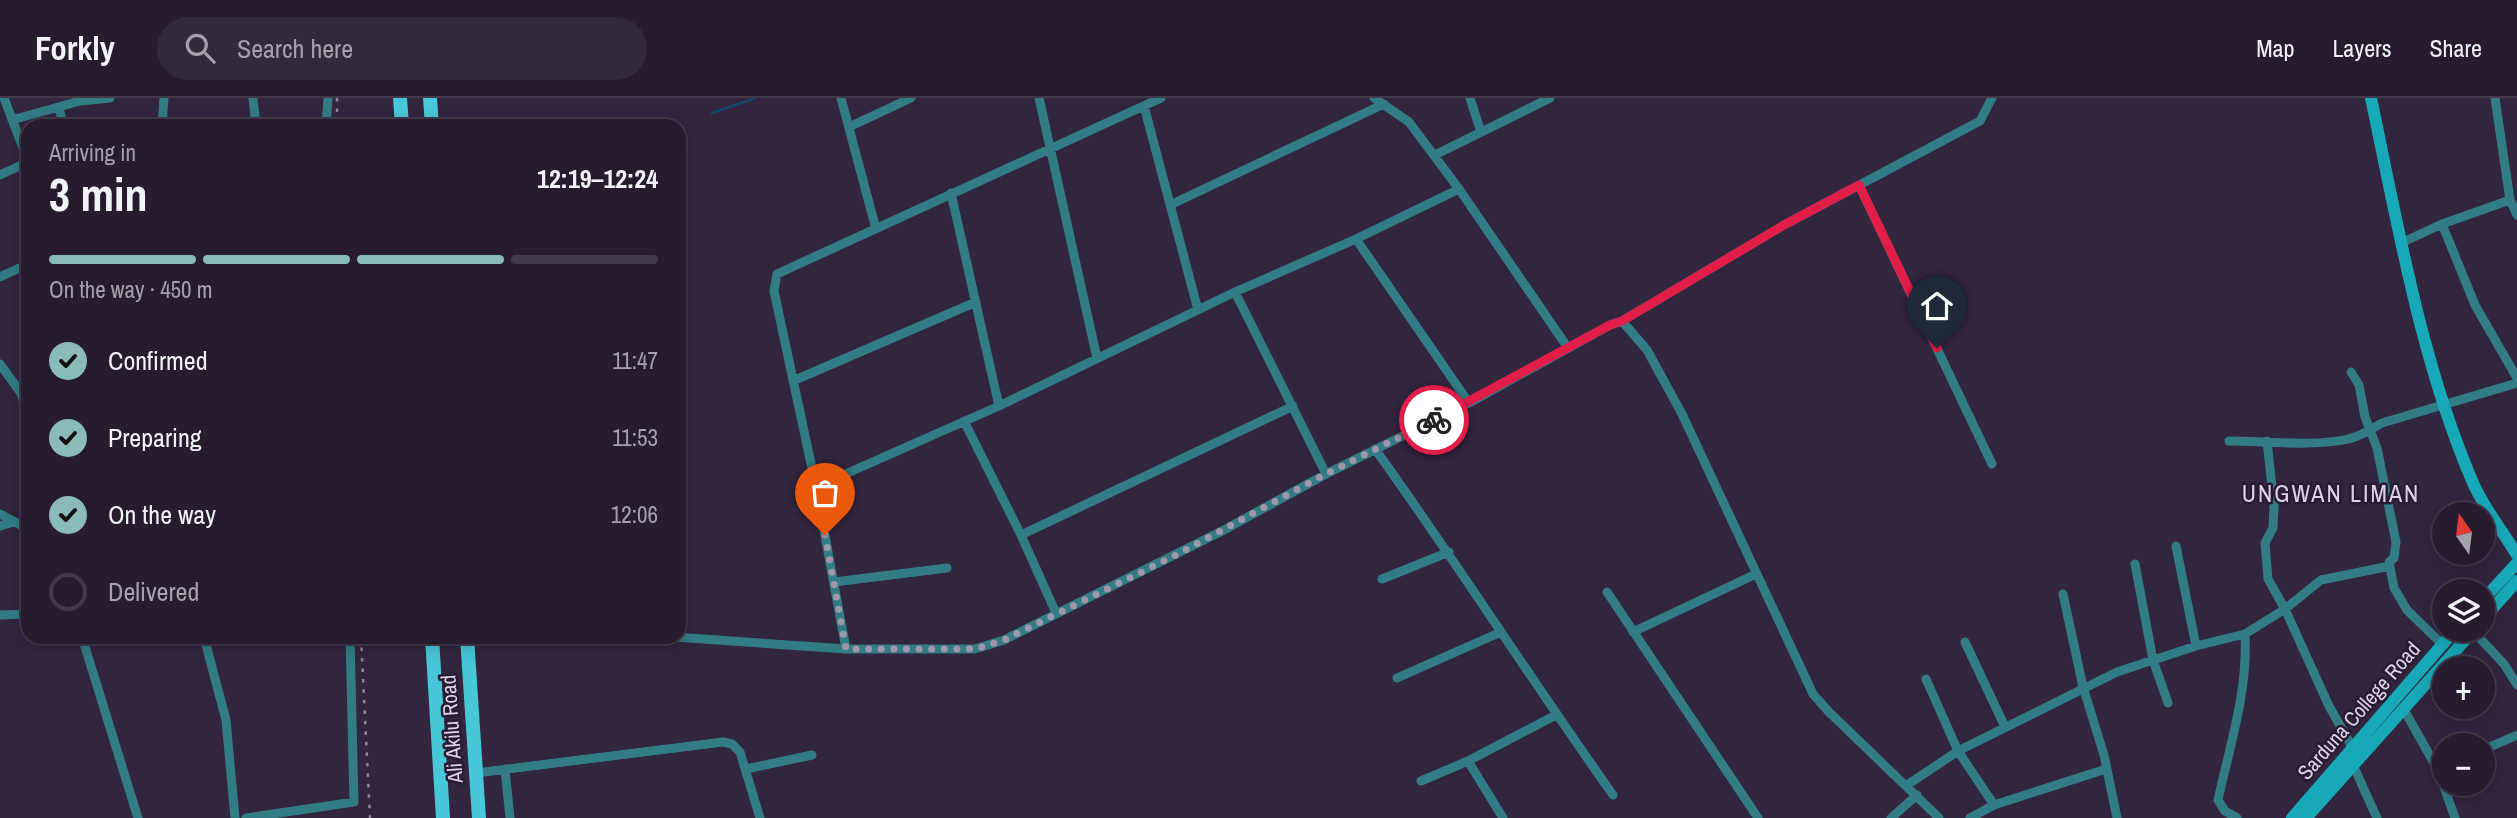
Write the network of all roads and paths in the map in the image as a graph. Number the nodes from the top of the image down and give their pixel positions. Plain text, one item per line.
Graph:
1 (4, 98) edge
2 (110, 98) edge
3 (164, 98) edge
4 (253, 98) edge
5 (328, 98) edge
6 (400, 98) edge
7 (430, 98) edge
8 (841, 98) edge
9 (911, 98) edge
10 (1039, 98) edge
11 (1161, 98) edge
12 (1374, 98) edge
13 (1470, 98) edge
14 (1550, 98) edge
15 (1992, 98) edge
16 (2371, 98) edge
17 (2495, 98) edge
18 (1384, 104) junction
19 (1144, 106) junction
20 (59, 109) junction
21 (62, 119) edge
22 (162, 119) edge
23 (255, 119) edge
24 (326, 119) edge
25 (402, 119) edge
26 (432, 119) edge
27 (12, 120) junction
28 (849, 127) junction
29 (1481, 132) junction
30 (21, 144) edge
31 (1050, 148) junction
32 (1435, 155) junction
33 (21, 165) edge
34 (0, 175) edge
35 (1859, 185) junction
36 (1459, 189) junction
37 (951, 193) junction
38 (2510, 200) junction
39 (1170, 205) junction
40 (2517, 215) edge
41 (2442, 224) junction
42 (876, 229) junction
43 (1356, 239) junction
44 (2401, 243) junction
45 (21, 267) edge
46 (0, 277) edge
47 (1236, 292) junction
48 (976, 302) junction
49 (1198, 310) junction
50 (1622, 321) junction
51 (1568, 348) junction
52 (1097, 358) junction
53 (0, 364) edge
54 (2351, 372) dead end
55 (2517, 378) edge
56 (795, 380) junction
57 (2517, 383) edge
58 (21, 393) edge
59 (1469, 403) junction
60 (2443, 405) junction
61 (999, 406) junction
62 (1293, 406) junction
63 (964, 421) junction
64 (2370, 432) junction
65 (2229, 441) dead end
66 (2267, 441) junction
67 (1375, 449) junction
68 (1992, 464) dead end
69 (1326, 474) junction
70 (816, 487) junction
71 (0, 514) edge
72 (14, 522) junction
73 (0, 526) edge
74 (21, 526) edge
75 (1021, 535) junction
76 (2176, 546) dead end
77 (1449, 552) junction
78 (2517, 555) edge
79 (2517, 563) edge
80 (2135, 564) dead end
81 (2390, 566) junction
82 (947, 568) dead end
83 (1756, 574) junction
84 (1382, 579) dead end
85 (2517, 581) edge
86 (834, 582) junction
87 (2495, 587) edge
88 (1607, 592) dead end
89 (2063, 594) dead end
90 (2495, 606) edge
91 (2285, 610) junction
92 (1056, 613) junction
93 (21, 614) edge
94 (0, 615) edge
95 (1501, 632) junction
96 (1633, 632) junction
97 (2245, 634) junction
98 (686, 638) edge
99 (1965, 642) dead end
100 (2462, 642) edge
101 (2484, 642) edge
102 (84, 644) edge
103 (206, 644) edge
104 (350, 644) edge
105 (432, 644) edge
106 (467, 644) edge
107 (2442, 644) joint
108 (2196, 646) junction
109 (846, 649) junction
110 (2153, 660) junction
111 (1397, 678) dead end
112 (1926, 680) dead end
113 (2517, 685) edge
114 (2083, 687) junction
115 (2168, 703) dead end
116 (2403, 708) junction
117 (1556, 715) junction
118 (2006, 727) junction
119 (2517, 735) edge
120 (2495, 745) edge
121 (2352, 747) junction
122 (1958, 751) junction
123 (812, 755) dead end
124 (2432, 755) edge
125 (1468, 761) junction
126 (2353, 765) junction
127 (505, 769) junction
128 (746, 769) junction
129 (2106, 769) junction
130 (476, 773) junction
131 (1421, 781) dead end
132 (1907, 785) junction
133 (1613, 795) dead end
134 (1917, 795) junction
135 (2449, 796) edge
136 (1994, 805) junction
137 (2307, 814) edge
138 (138, 818) edge
139 (236, 818) edge
140 (246, 818) edge
141 (443, 818) edge
142 (479, 818) edge
143 (510, 818) edge
144 (760, 818) edge
145 (1503, 818) edge
146 (1758, 818) edge
147 (1891, 818) edge
148 (1939, 818) edge
149 (1970, 818) edge
150 (2117, 818) edge
151 (2238, 818) edge
152 (2292, 818) edge
153 (2377, 818) edge
154 (2455, 818) edge

1 - 27 street
2 - 20 street
3 - 22 street
4 - 23 street
5 - 24 street
6 - 25 main road
7 - 26 main road
8 - 28 street
9 - 28 street
10 - 31 street
11 - 19 street
12 - 18 street
13 - 29 street
14 - 29 street
15 - 35 street
16 - 44 street
17 - 38 street
18 - 32 street
18 - 39 street
19 - 31 street
19 - 39 street
20 - 21 street
20 - 27 street
27 - 30 street
28 - 42 street
29 - 32 street
31 - 37 street
31 - 52 street
32 - 36 street
33 - 34 street
35 - 50 street
35 - 68 street
36 - 43 street
36 - 51 street
37 - 42 street
37 - 48 street
38 - 40 street
38 - 41 street
39 - 49 street
41 - 44 street
41 - 55 street
42 - 56 street
43 - 47 street
43 - 59 street
44 - 60 street
45 - 46 street
47 - 49 street
47 - 62 street
48 - 56 street
48 - 61 street
49 - 52 street
50 - 51 street
50 - 83 street
51 - 59 street
52 - 61 street
53 - 58 street
54 - 64 street
56 - 70 street
57 - 60 street
59 - 67 street
60 - 64 street
60 - 78 street
61 - 63 street
62 - 69 street
62 - 75 street
63 - 70 street
63 - 75 street
64 - 66 street
64 - 81 street
65 - 66 street
66 - 91 street
67 - 69 street
67 - 77 street
69 - 92 street
70 - 86 street
71 - 72 street
72 - 73 street
72 - 74 street
75 - 92 street
76 - 108 street
77 - 84 street
77 - 95 street
79 - 87 street
80 - 110 street
81 - 91 street
81 - 107 street
82 - 86 street
83 - 96 street
83 - 132 street
85 - 90 street
86 - 109 street
88 - 96 street
89 - 114 street
91 - 97 street
91 - 121 street
92 - 109 street
93 - 94 street
95 - 111 street
95 - 117 street
96 - 146 street
97 - 108 street
97 - 151 street
98 - 109 street
99 - 118 street
100 - 116 street, Sarduna College Road
101 - 113 street
102 - 138 street
103 - 139 street
104 - 140 street
105 - 141 main road, Ali Akilu Road
106 - 130 main road, Ali Akilu Road
107 - 121 street, Sarduna College Road
108 - 110 street
110 - 114 street
110 - 115 street
112 - 122 street
114 - 118 street
114 - 129 street
116 - 124 street
116 - 126 street, Sarduna College Road
117 - 125 street
117 - 133 street
118 - 122 street
119 - 120 street
121 - 137 street, Sarduna College Road
122 - 132 street
122 - 136 street
123 - 128 street
125 - 131 street
125 - 145 street
126 - 137 street, Sarduna College Road
126 - 153 street
127 - 128 street
127 - 130 street
127 - 143 street
128 - 144 street
129 - 136 street
129 - 150 street
130 - 142 main road, Ali Akilu Road
132 - 134 street
134 - 147 street
134 - 148 street
135 - 154 street
136 - 149 street
137 - 152 street, Sarduna College Road

